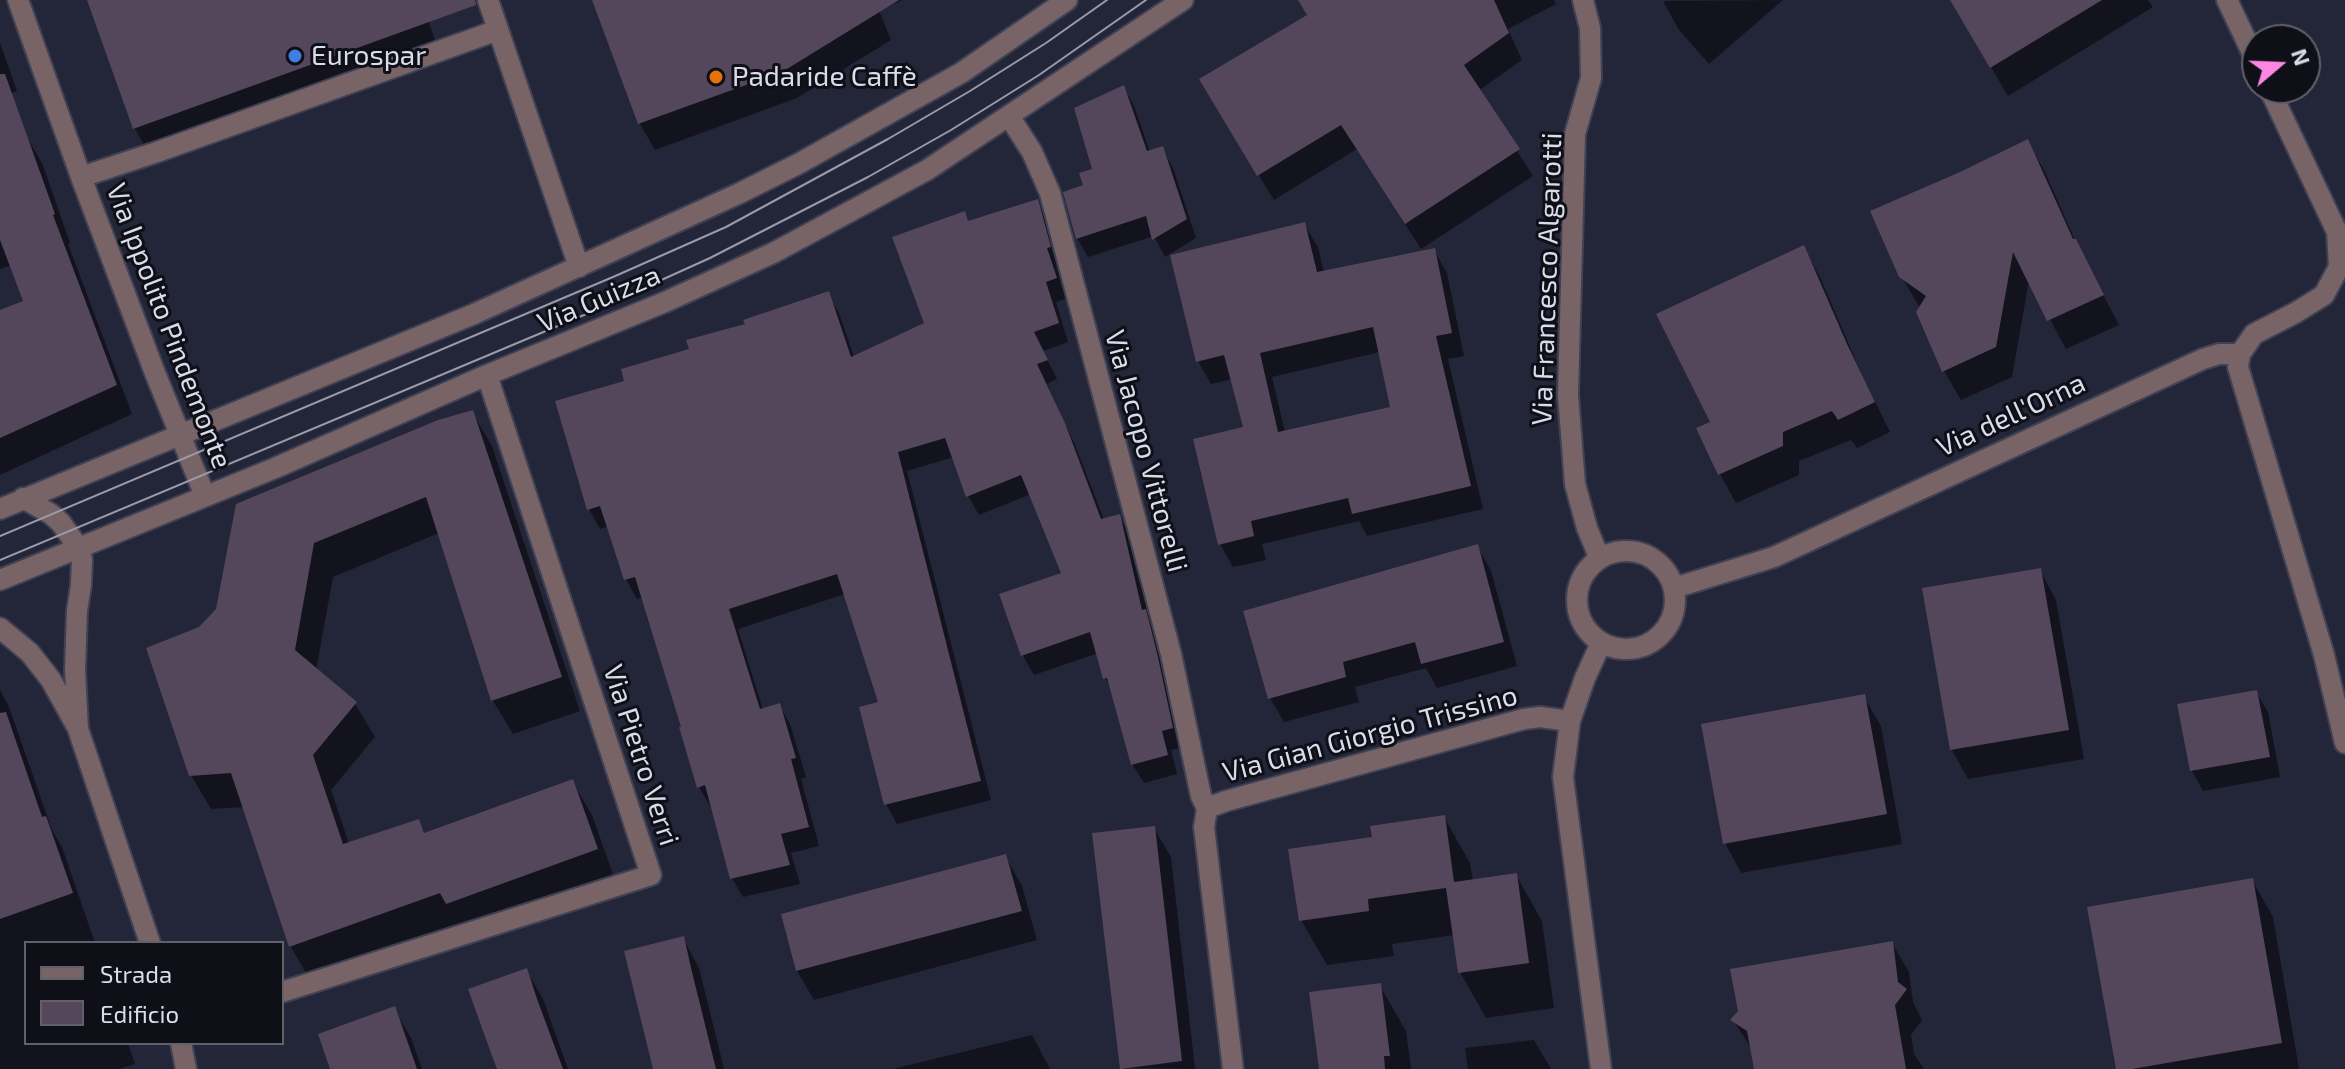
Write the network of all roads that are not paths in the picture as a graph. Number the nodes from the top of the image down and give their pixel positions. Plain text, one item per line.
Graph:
1 (18, 0) edge
2 (488, 0) edge
3 (1067, 0) edge
4 (1183, 0) edge
5 (1583, 0) edge
6 (2227, 0) edge
7 (2241, 29) edge
8 (498, 30) junction
9 (2277, 104) edge
10 (1009, 116) junction
11 (81, 177) junction
12 (579, 267) junction
13 (2342, 268) edge
14 (2240, 354) junction
15 (487, 375) junction
16 (180, 434) junction
17 (205, 496) junction
18 (23, 498) junction
19 (0, 509) edge
20 (78, 547) junction
21 (1599, 557) junction
22 (0, 580) edge
23 (1674, 588) junction
24 (0, 628) edge
25 (1601, 643) junction
26 (1570, 721) junction
27 (78, 729) junction
28 (2345, 743) edge
29 (1207, 808) junction
30 (149, 941) edge
31 (284, 991) edge
32 (181, 1045) edge
33 (183, 1068) edge
34 (1233, 1069) edge
35 (1601, 1069) edge

1 - 11 street, Via Ippolito Pindemonte
2 - 8 street
3 - 12 street, Via Guizza
4 - 10 street, Via Guizza
5 - 21 street, Via Francesco Algarotti
6 - 7 street
8 - 11 street, Via Ippolito Pindemonte
8 - 12 street
9 - 13 street
10 - 15 street, Via Guizza
10 - 29 street, Via Jacopo Vittorelli
11 - 16 street, Via Ippolito Pindemonte
12 - 16 street, Via Guizza
13 - 14 street
14 - 23 street, Via dell'Orna
14 - 28 street
15 - 17 street, Via Guizza
15 - 31 street, Via Pietro Verri
16 - 17 street, Via Ippolito Pindemonte
16 - 18 street, Via Guizza
17 - 20 street, Via Guizza
18 - 19 street, Via Guizza
18 - 20 street
20 - 22 street, Via Guizza
20 - 27 street
21 - 23 street
21 - 25 street
23 - 25 street
24 - 27 street
25 - 26 street
26 - 29 street, Via Gian Giorgio Trissino
26 - 35 street
27 - 30 street
29 - 34 street, Via Gian Giorgio Trissino
32 - 33 street

